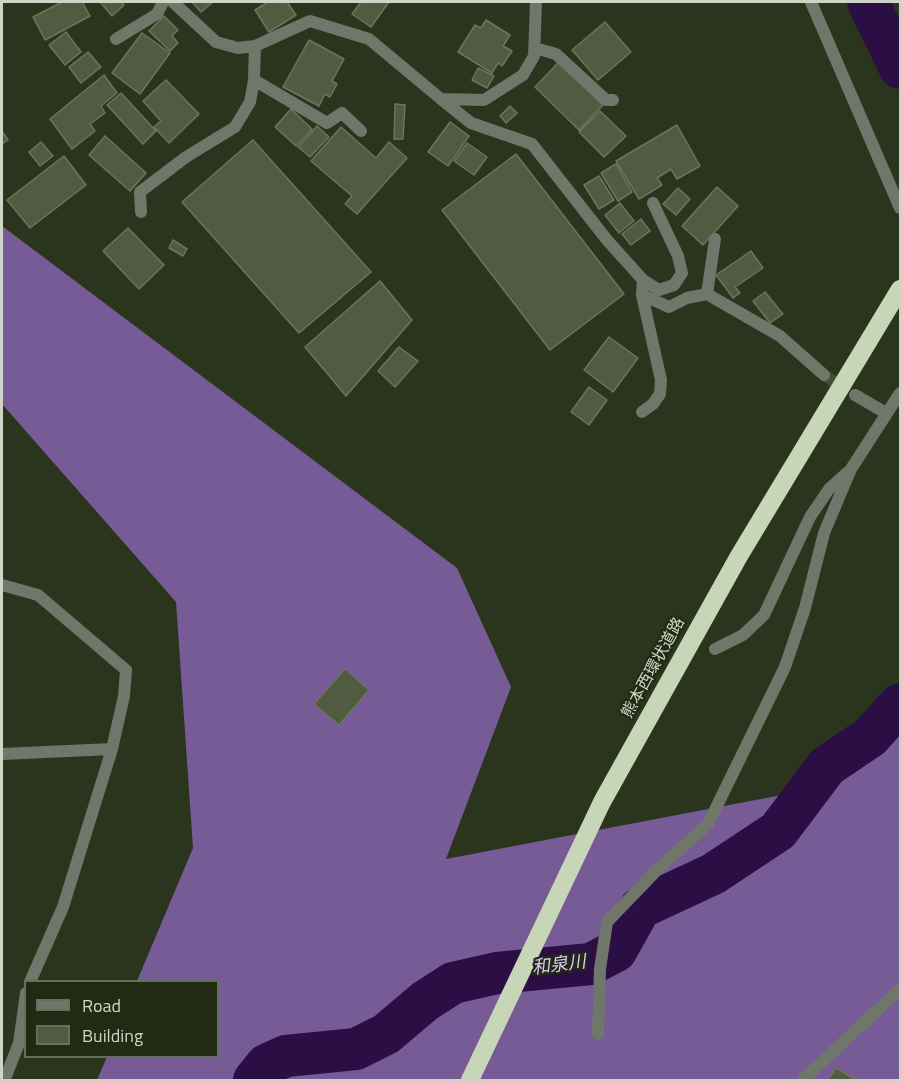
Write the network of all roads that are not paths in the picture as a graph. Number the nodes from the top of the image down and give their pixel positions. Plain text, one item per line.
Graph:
1 (163, 2) edge
2 (173, 2) edge
3 (536, 2) edge
4 (811, 2) edge
5 (116, 39) dead end
6 (255, 46) junction
7 (535, 48) junction
8 (254, 80) junction
9 (441, 99) junction
10 (613, 100) dead end
11 (361, 131) dead end
12 (653, 203) dead end
13 (900, 208) edge
14 (141, 213) dead end
15 (715, 239) dead end
16 (643, 280) junction
17 (900, 289) edge
18 (707, 294) junction
19 (642, 295) junction
20 (824, 375) tunnel mouth
21 (900, 393) edge
22 (855, 395) tunnel mouth
23 (642, 412) dead end
24 (886, 412) junction
25 (851, 469) junction
26 (2, 585) edge
27 (715, 649) dead end
28 (112, 749) junction
29 (2, 754) edge
30 (30, 980) edge
31 (900, 988) edge
32 (24, 1007) edge
33 (598, 1034) dead end
34 (2, 1080) edge
35 (470, 1080) edge
36 (803, 1080) edge

1 - 5 street
2 - 6 street
3 - 7 street
4 - 13 street
6 - 8 street
6 - 9 street
7 - 9 street
7 - 10 street
8 - 11 street
8 - 14 street
9 - 16 street
12 - 16 street
15 - 18 street
16 - 19 street
17 - 35 highway, 熊本西環状道路, bridge
18 - 19 street
18 - 20 street
19 - 23 street
21 - 24 street
22 - 24 street
24 - 25 street
25 - 27 street
25 - 33 street
26 - 28 street
28 - 29 street
28 - 30 street
31 - 36 street
32 - 34 street

